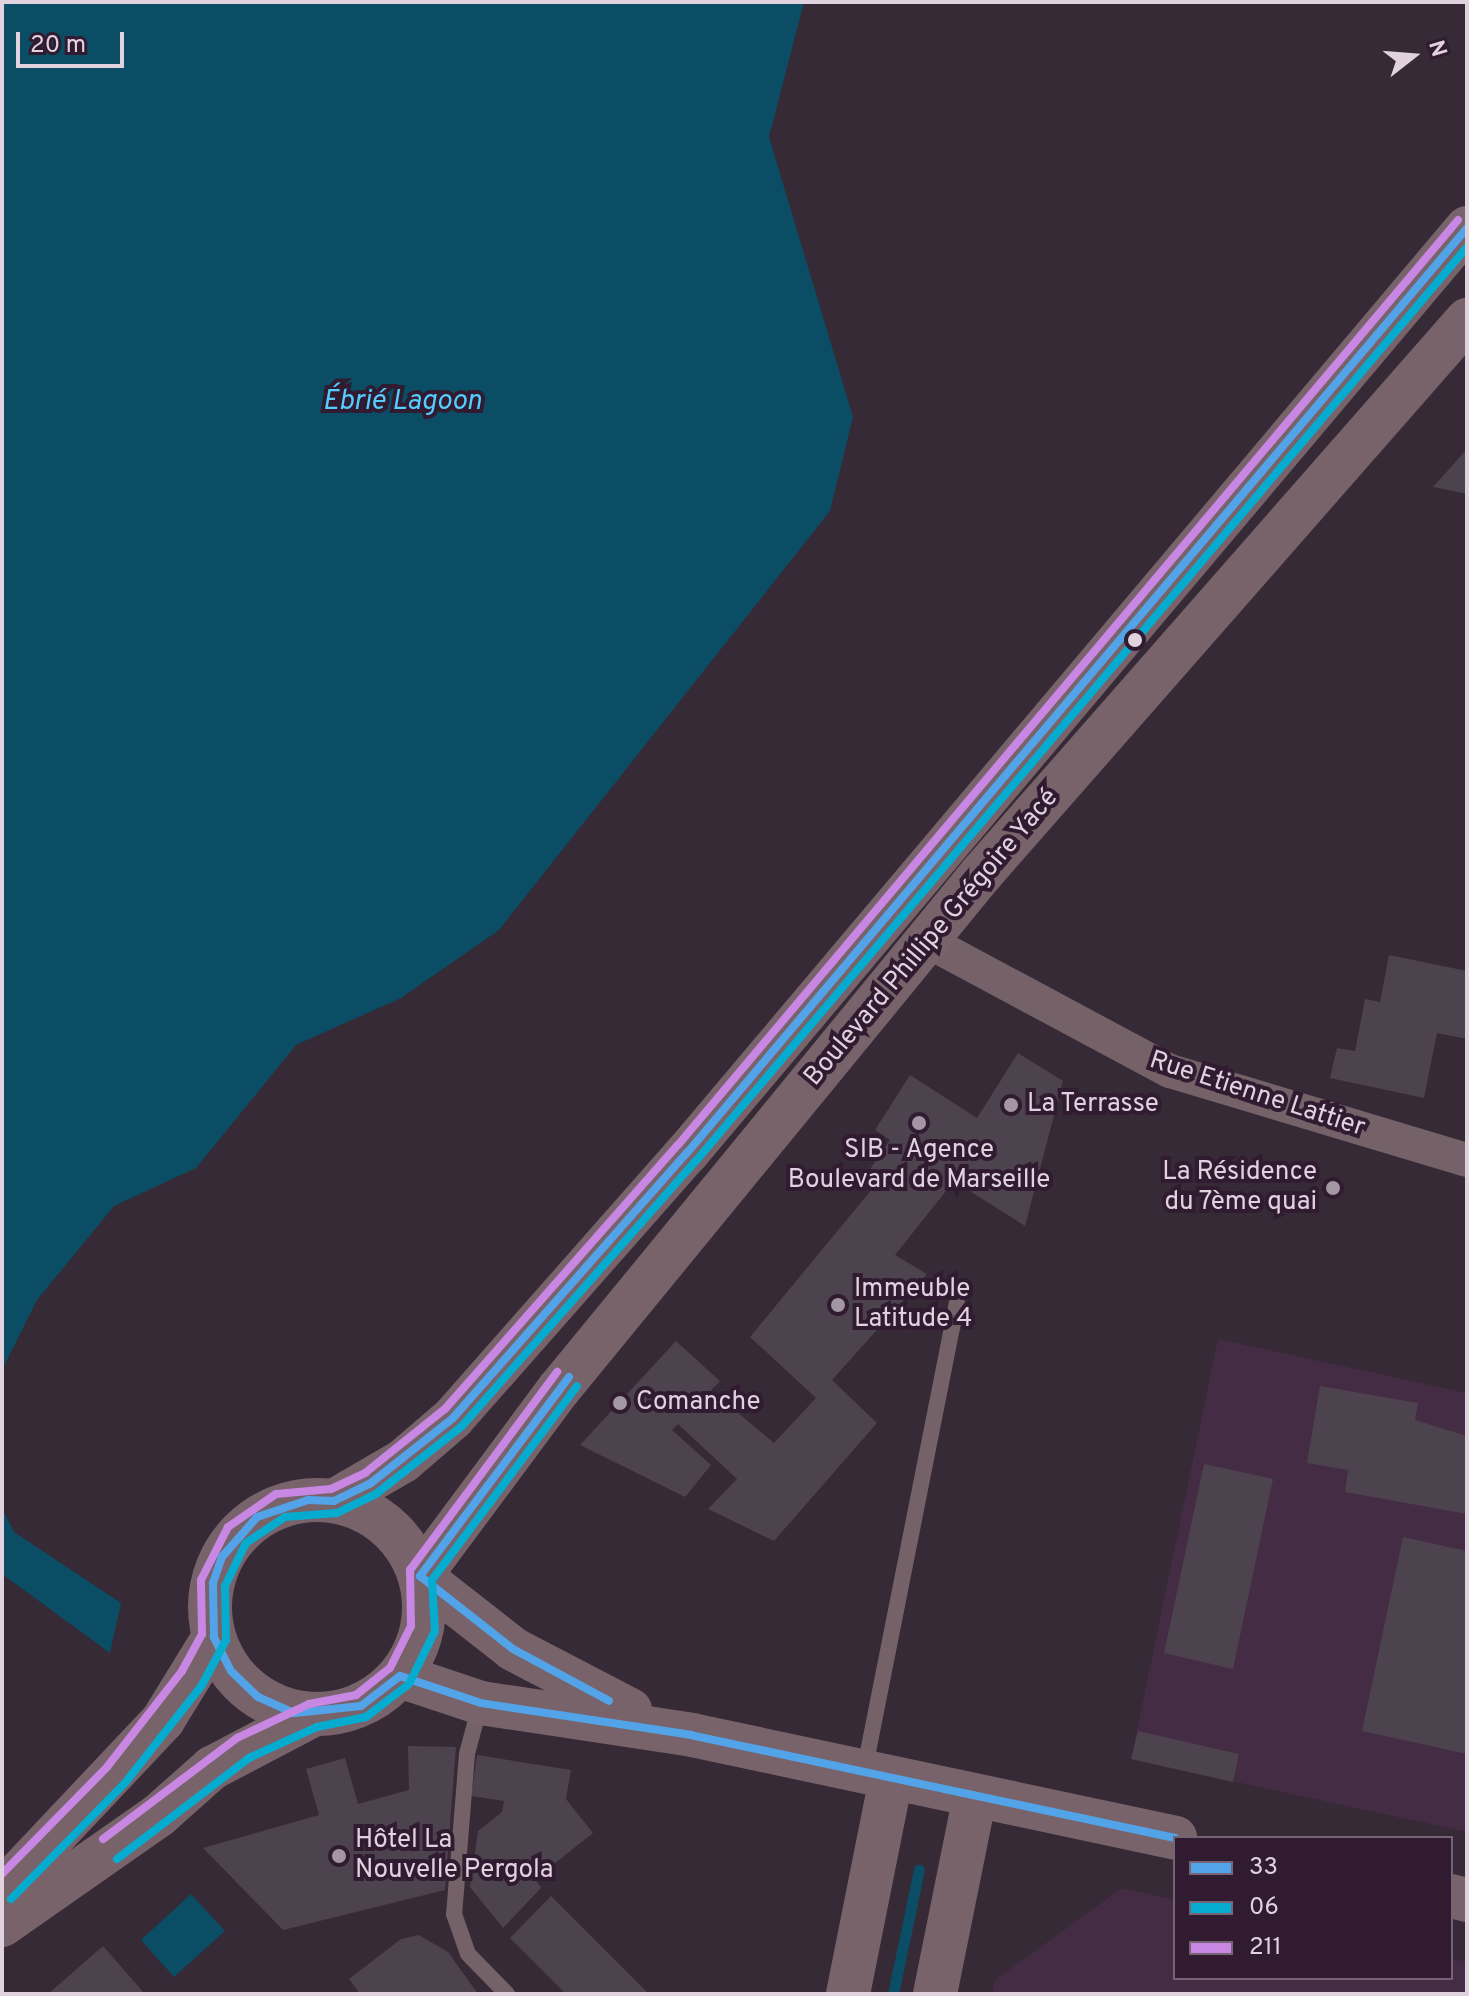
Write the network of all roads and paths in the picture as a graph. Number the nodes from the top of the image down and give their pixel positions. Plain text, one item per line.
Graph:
1 (1467, 228) edge
2 (1467, 320) edge
3 (929, 942) junction
4 (1467, 1160) edge
5 (957, 1303) dead end
6 (334, 1501) junction
7 (420, 1576) junction
8 (214, 1637) junction
9 (400, 1676) junction
10 (481, 1703) junction
11 (313, 1715) junction
12 (692, 1735) junction
13 (877, 1780) junction
14 (975, 1796) junction
15 (1173, 1838) edge
16 (2, 1891) edge
17 (2, 1925) edge
18 (507, 1994) edge
19 (848, 1994) edge
20 (935, 1994) edge

1 - 6 main road, Boulevard Phillipe Grégoire Yacé
2 - 3 main road, Boulevard Phillipe Grégoire Yacé
3 - 4 street, Rue Etienne Lattier
3 - 7 main road, Boulevard Phillipe Grégoire Yacé
5 - 13 lane
6 - 7 main road
6 - 8 main road
7 - 9 main road
7 - 12 main road
8 - 11 main road
8 - 16 main road
9 - 10 main road
9 - 11 main road
10 - 12 main road
10 - 18 lane
11 - 17 main road
12 - 13 main road
13 - 14 main road
13 - 19 main road
14 - 15 main road
14 - 20 main road

